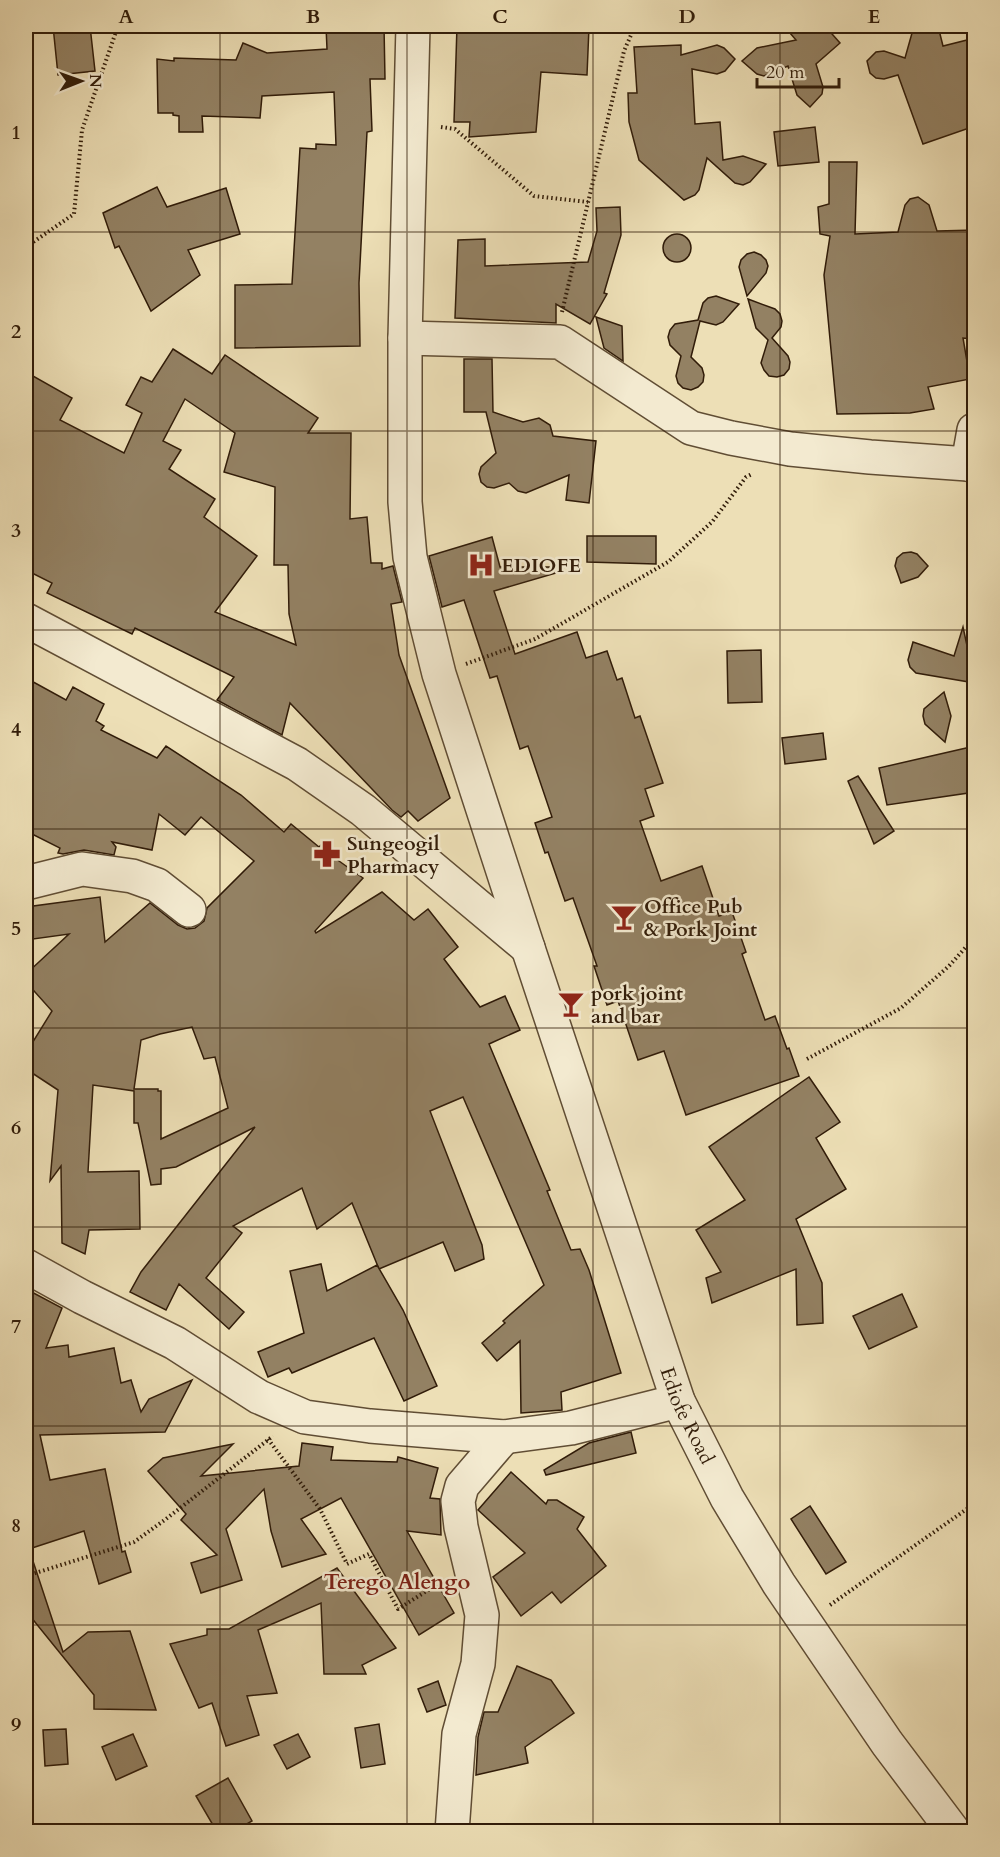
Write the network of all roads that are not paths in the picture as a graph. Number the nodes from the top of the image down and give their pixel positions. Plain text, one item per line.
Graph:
1 (413, 26) edge
2 (405, 338) junction
3 (975, 430) edge
4 (971, 465) edge
5 (26, 620) edge
6 (26, 883) edge
7 (189, 910) dead end
8 (528, 948) junction
9 (26, 1266) edge
10 (678, 1401) junction
11 (504, 1437) junction
12 (452, 1832) edge
13 (954, 1832) edge

1 - 2 street, Ediofe Road
2 - 4 street
2 - 8 street, Ediofe Road
3 - 4 street
5 - 8 street
6 - 7 street
8 - 10 street, Ediofe Road
9 - 11 street
10 - 11 street
10 - 13 street, Ediofe Road
11 - 12 street

